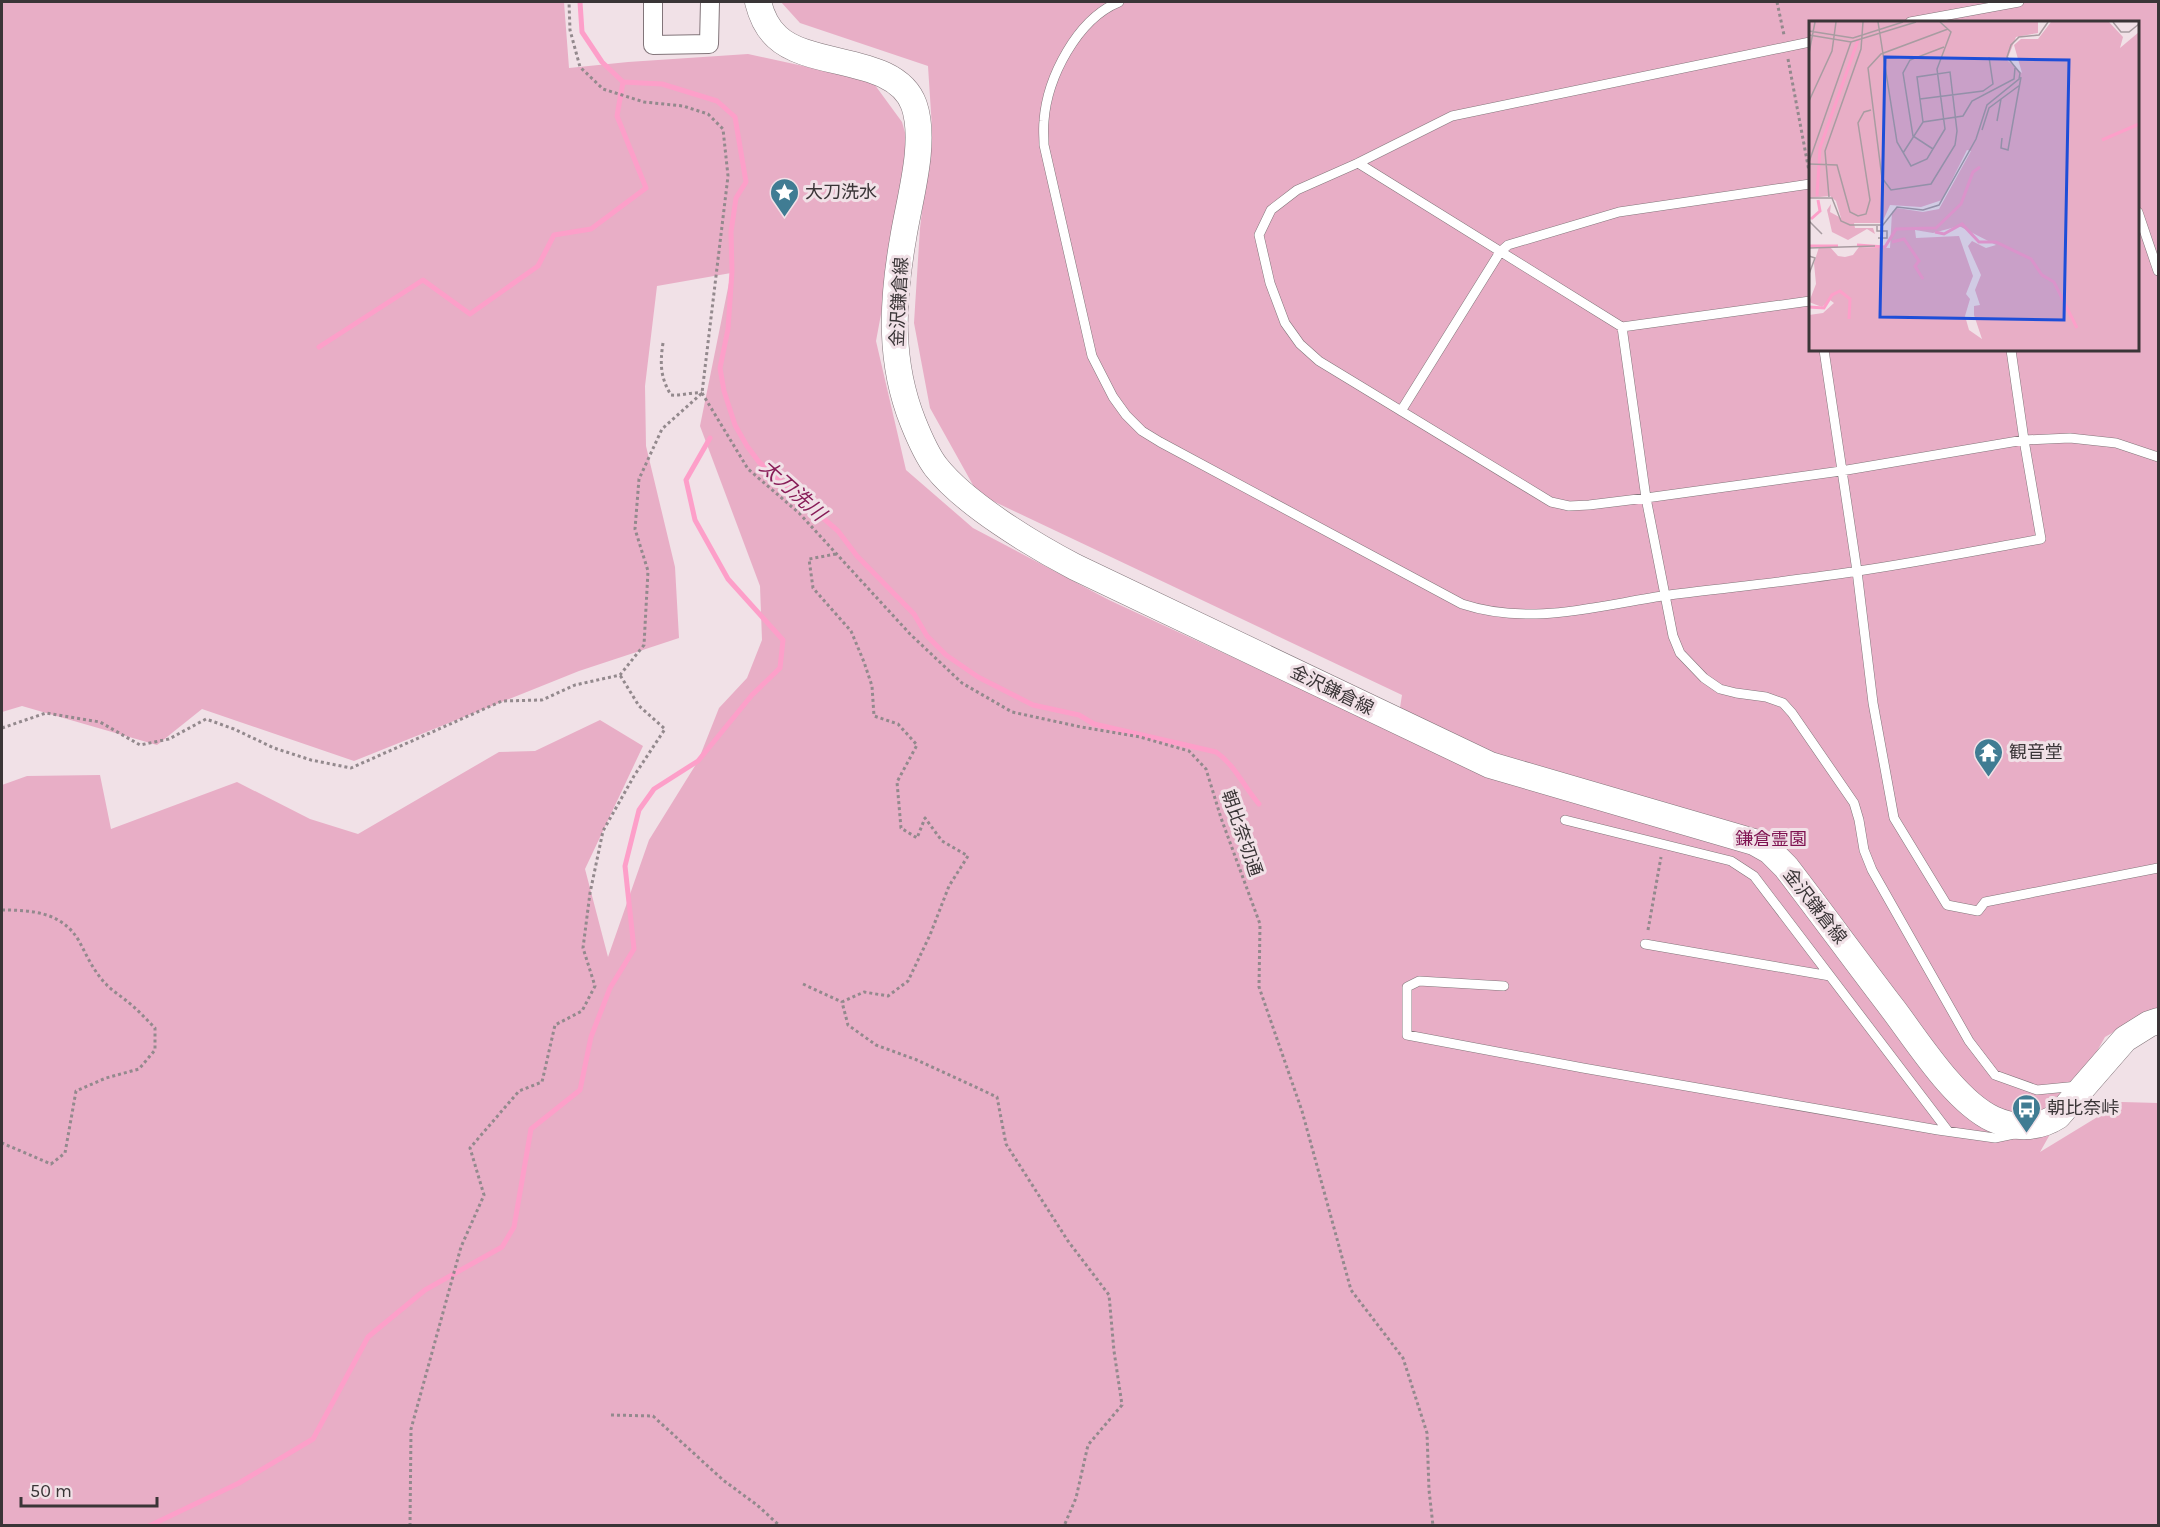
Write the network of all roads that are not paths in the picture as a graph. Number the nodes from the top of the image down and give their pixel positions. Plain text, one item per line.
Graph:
1 (653, 2) edge
2 (710, 2) edge
3 (758, 2) edge
4 (1119, 2) edge
5 (2019, 2) edge
6 (1915, 21) edge
7 (1809, 42) edge
8 (1358, 163) junction
9 (1809, 182) edge
10 (2139, 215) edge
11 (1500, 252) junction
12 (2158, 271) edge
13 (1809, 301) edge
14 (1622, 327) junction
15 (1824, 351) edge
16 (2012, 351) edge
17 (1401, 411) junction
18 (2024, 440) junction
19 (2158, 457) edge
20 (1841, 471) junction
21 (1646, 498) junction
22 (1857, 572) junction
23 (1666, 596) junction
24 (1565, 820) dead end
25 (2158, 868) edge
26 (1645, 944) road end
27 (1830, 976) junction
28 (1504, 986) dead end
29 (2158, 1021) edge
30 (2086, 1085) junction
31 (2045, 1125) junction
32 (1948, 1131) junction

1 - 2 street
3 - 31 main road, 金沢鎌倉線
4 - 23 lane
5 - 6 lane
7 - 8 lane
8 - 11 lane
8 - 17 lane
9 - 11 lane
10 - 12 lane
11 - 14 lane
11 - 17 lane
13 - 14 lane
14 - 21 lane
15 - 20 lane
16 - 18 lane
17 - 21 lane
18 - 19 lane
18 - 20 lane
18 - 22 lane
20 - 21 lane
20 - 22 lane
21 - 23 lane
22 - 23 lane
22 - 25 lane
23 - 30 lane
24 - 27 lane
26 - 27 lane
27 - 32 lane
28 - 32 lane
29 - 30 main road
30 - 31 main road
31 - 32 lane

